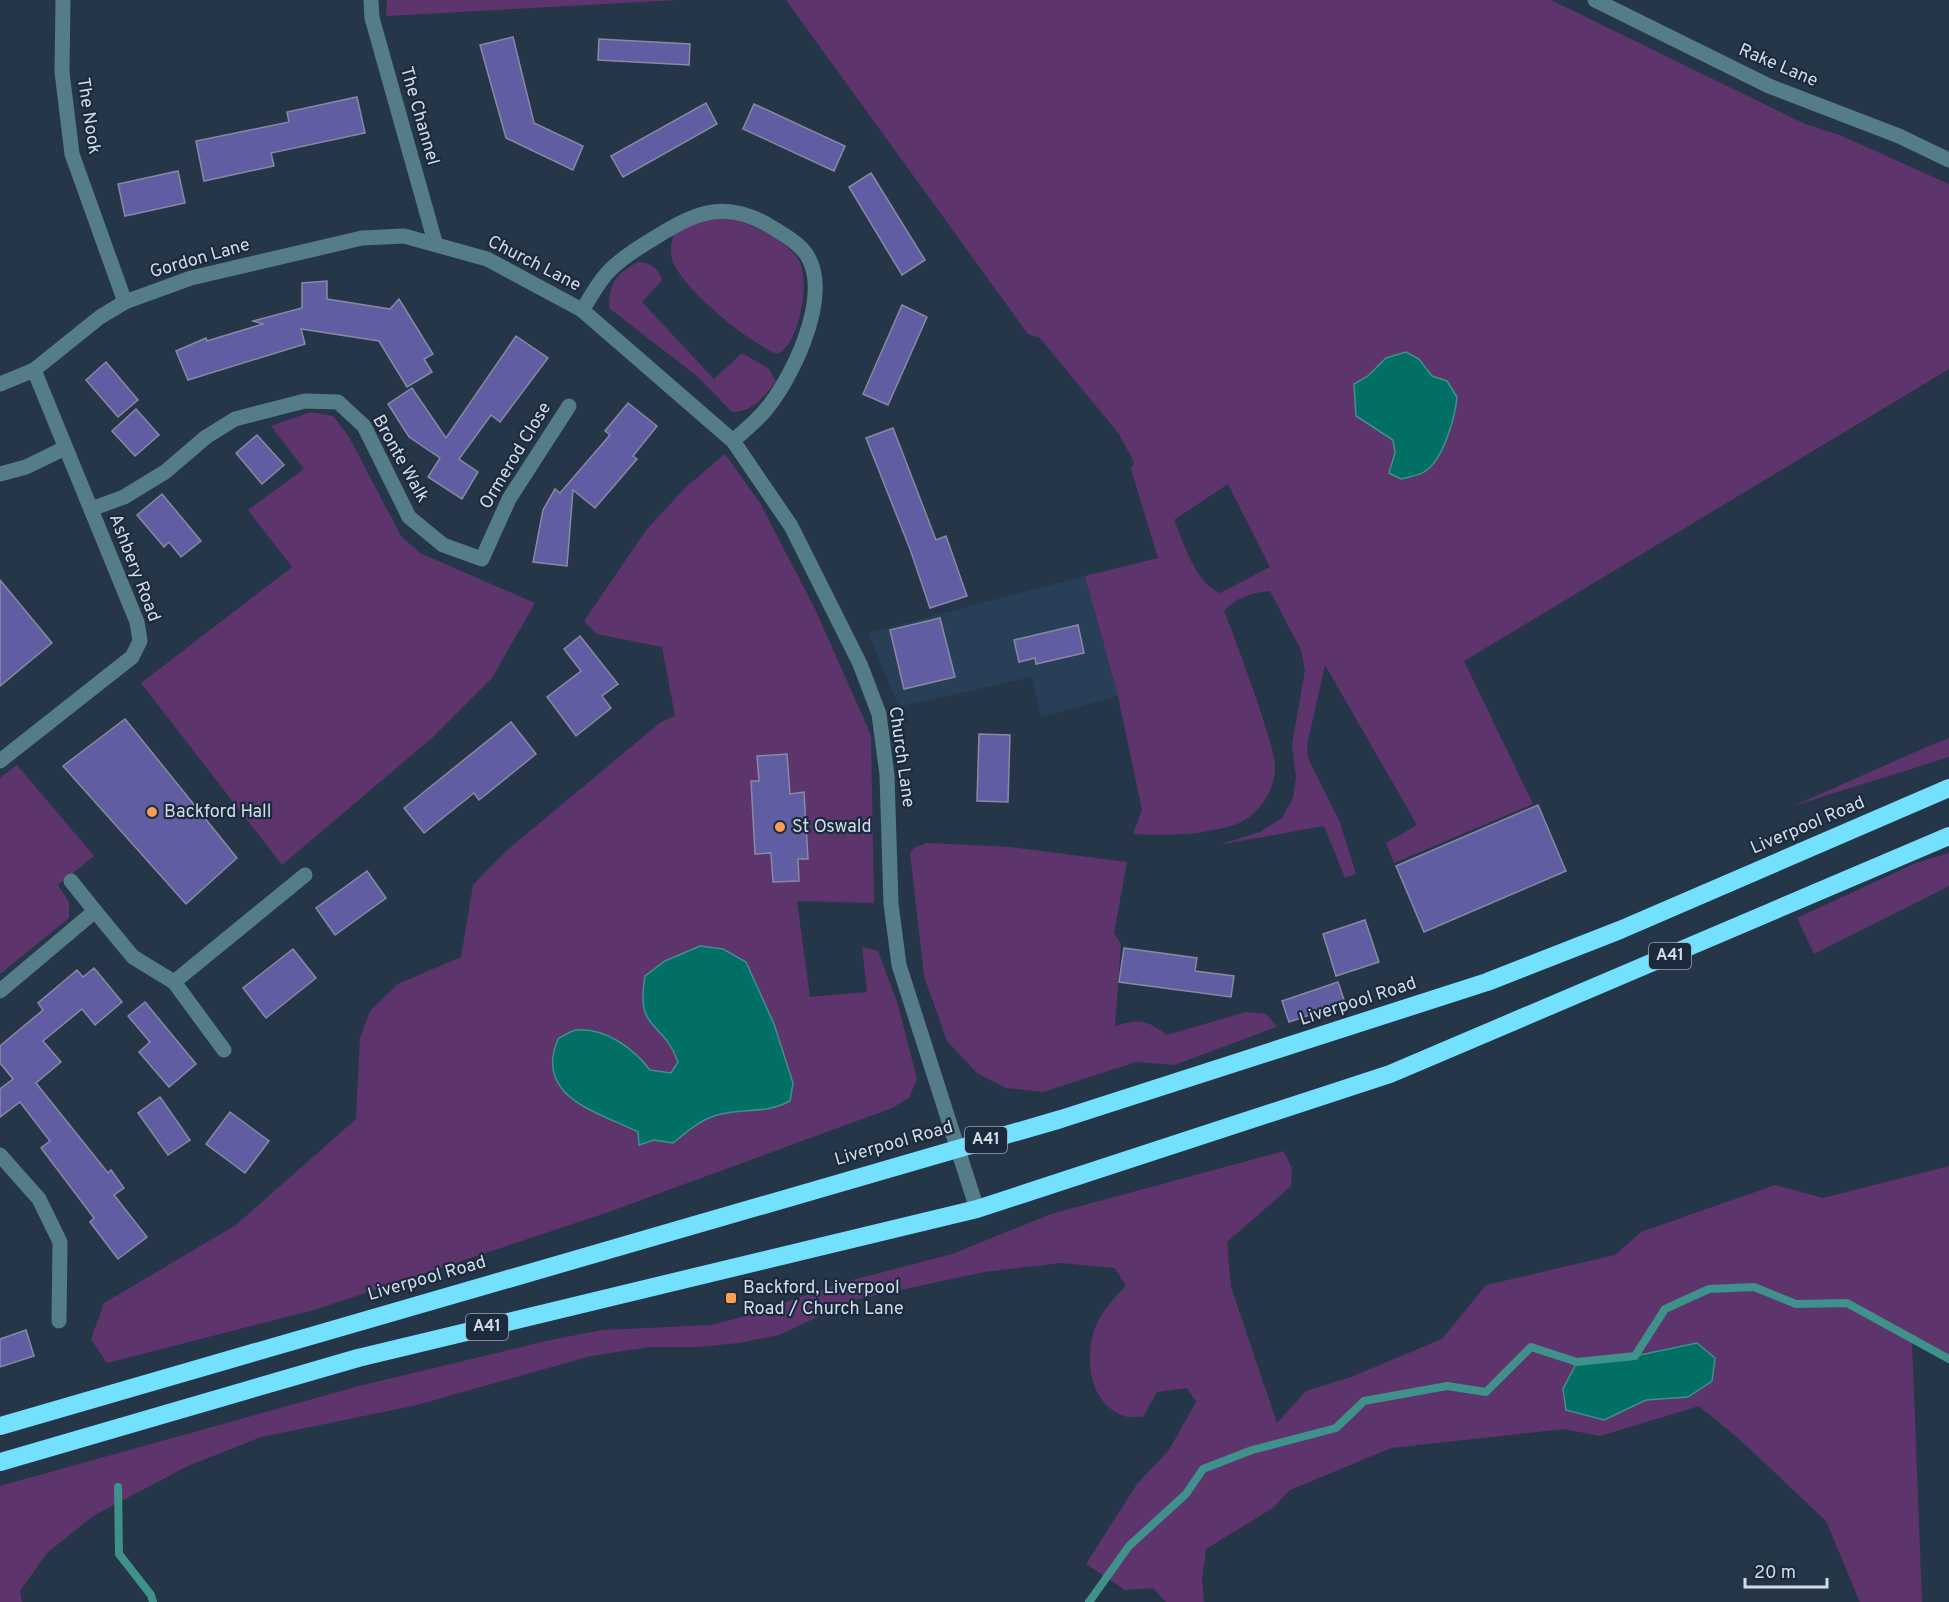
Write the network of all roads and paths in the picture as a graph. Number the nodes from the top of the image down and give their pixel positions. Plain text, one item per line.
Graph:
1 (63, 0) edge
2 (371, 0) edge
3 (1595, 0) edge
4 (1949, 160) edge
5 (435, 242) junction
6 (125, 302) junction
7 (582, 310) junction
8 (34, 370) junction
9 (0, 384) edge
10 (569, 406) dead end
11 (734, 441) junction
12 (65, 448) junction
13 (0, 474) edge
14 (91, 509) junction
15 (482, 559) joint
16 (0, 761) edge
17 (1949, 788) edge
18 (1949, 836) edge
19 (305, 875) dead end
20 (71, 881) dead end
21 (95, 911) junction
22 (174, 982) junction
23 (0, 991) edge
24 (224, 1050) dead end
25 (958, 1148) junction
26 (0, 1155) edge
27 (978, 1209) junction
28 (59, 1320) dead end
29 (0, 1426) edge
30 (0, 1462) edge

1 - 6 street, The Nook
2 - 5 street, The Channel
3 - 4 street, Rake Lane
5 - 6 street, Gordon Lane
5 - 7 street, Church Lane
6 - 8 street, Gordon Lane
7 - 11 street, Church Lane
7 - 11 street, Church Lane
8 - 9 street, Gordon Lane
8 - 12 street, Ashbery Road
10 - 15 street, Ormerod Close
11 - 25 street, Church Lane
12 - 13 street
12 - 14 street, Ashbery Road
14 - 15 street, Bronte Walk
14 - 16 street, Ashbery Road
17 - 25 highway, Liverpool Road / A41
18 - 27 highway, A41
19 - 22 street
20 - 21 street
21 - 22 street
21 - 23 street
22 - 24 street
25 - 27 street, Church Lane
25 - 29 highway, Liverpool Road / A41
26 - 28 street
27 - 30 highway, A41

